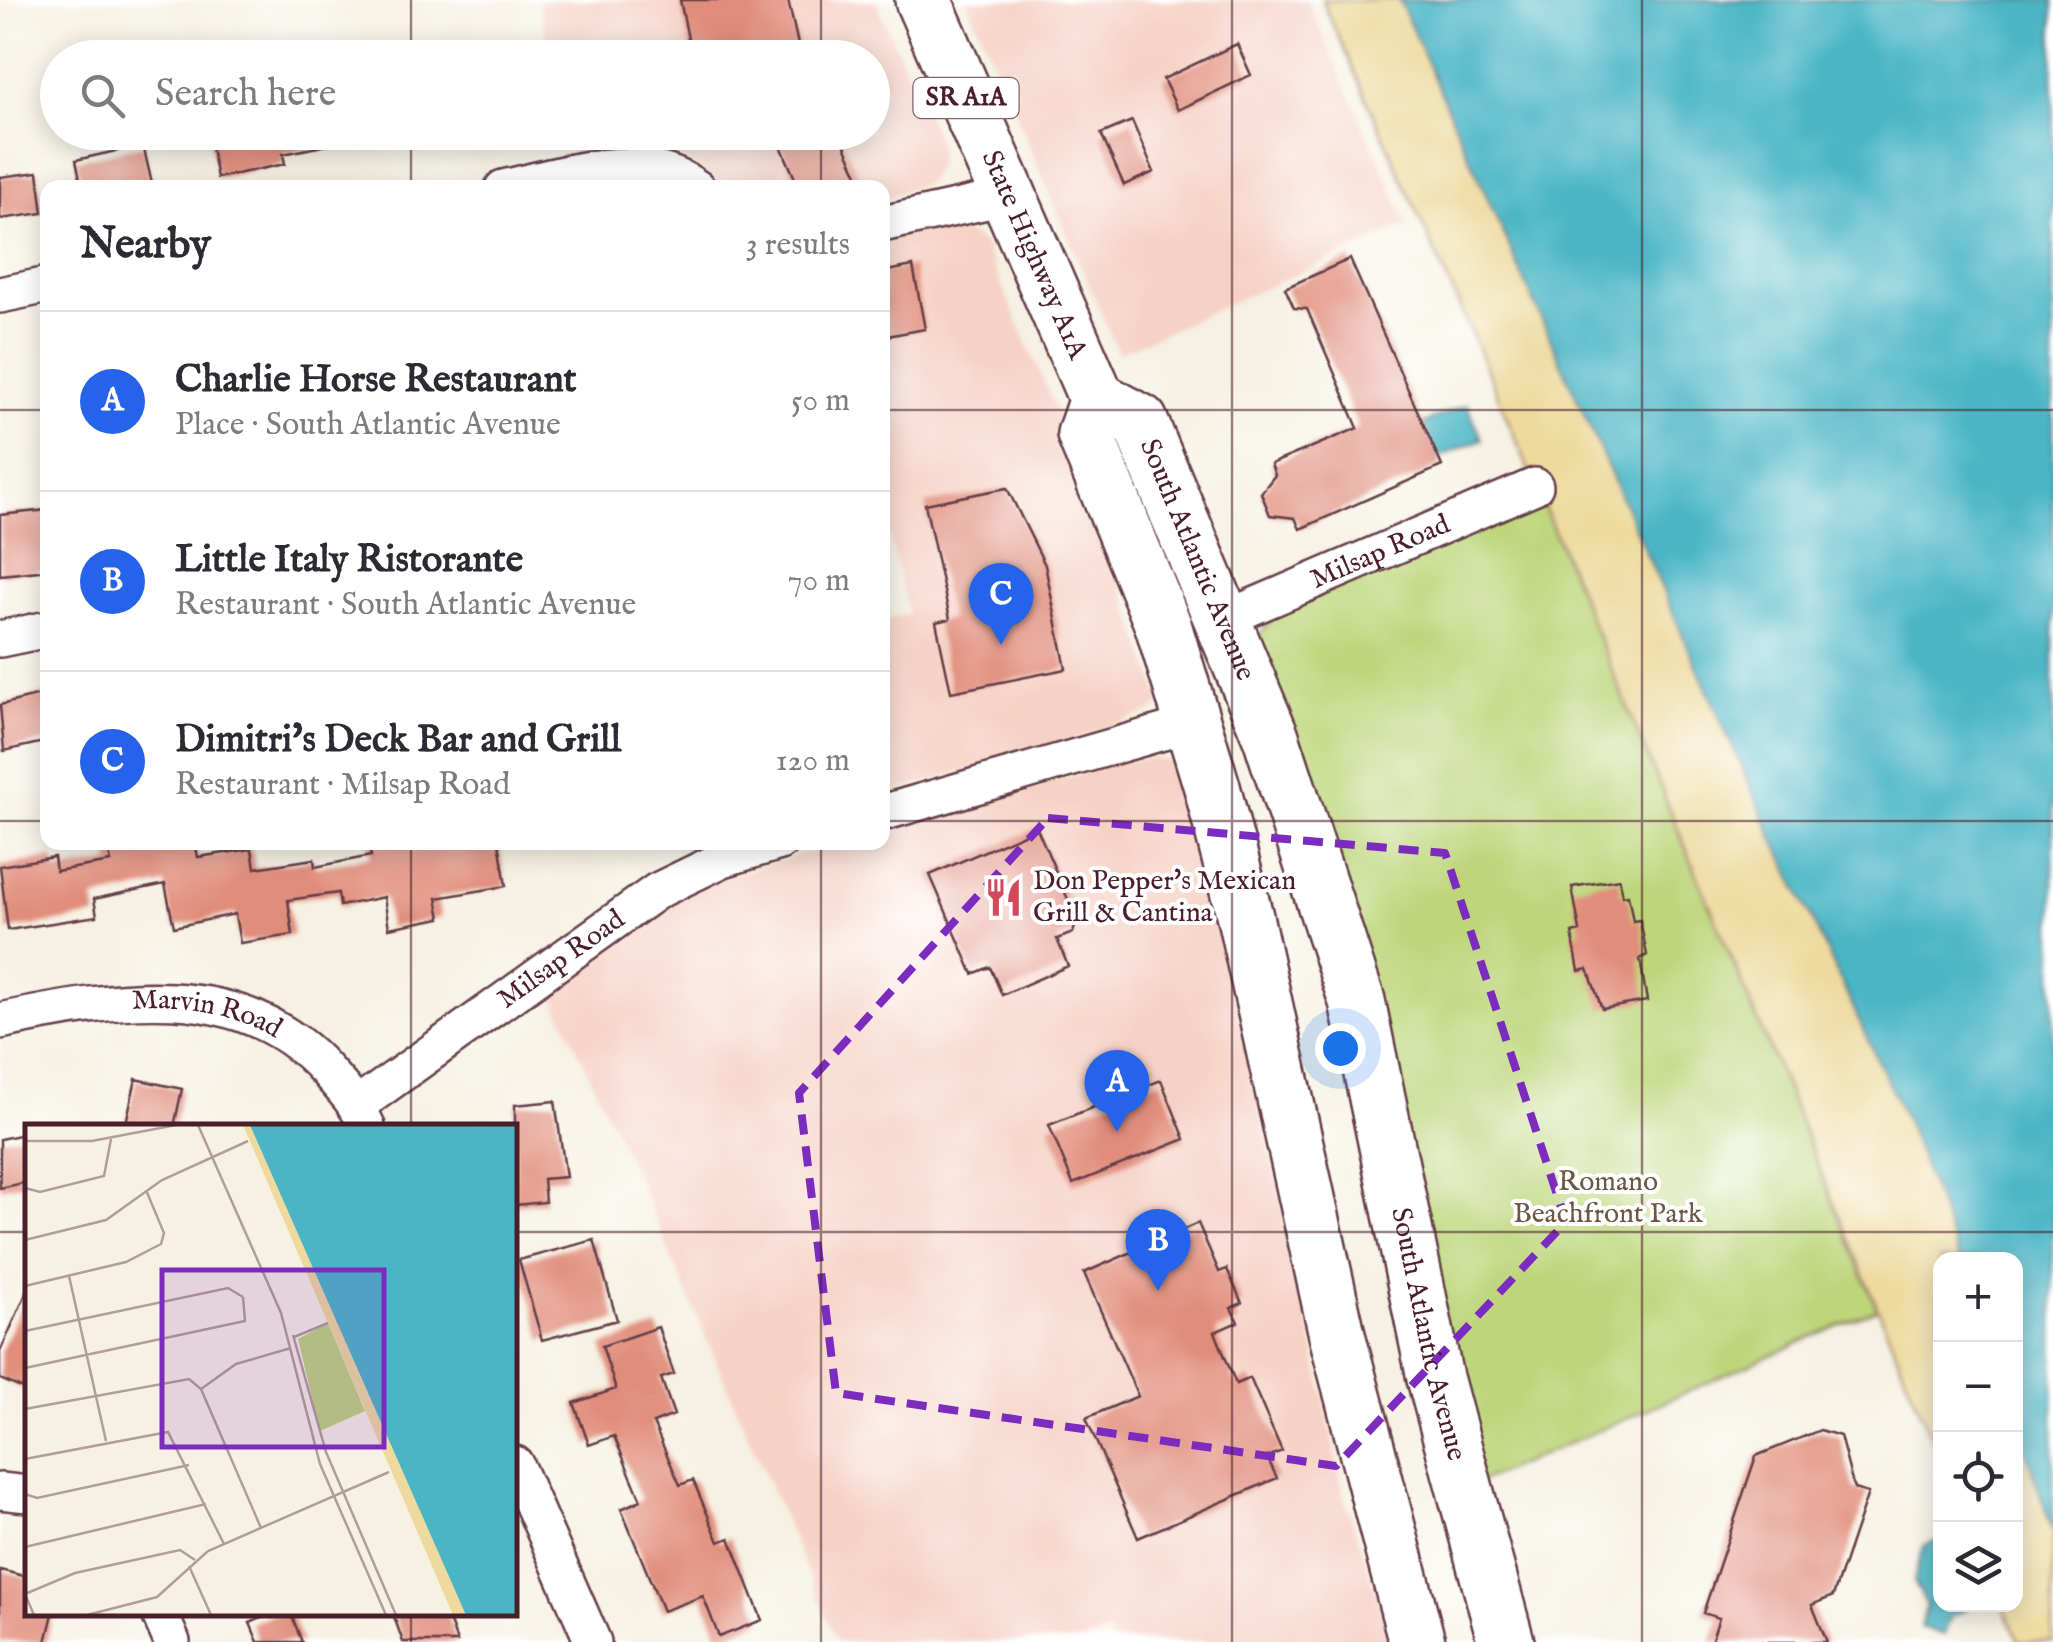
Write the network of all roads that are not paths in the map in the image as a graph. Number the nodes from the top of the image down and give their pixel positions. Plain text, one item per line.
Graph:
1 (923, 0) edge
2 (539, 180) edge
3 (686, 180) edge
4 (1010, 196) junction
5 (890, 222) edge
6 (40, 286) edge
7 (0, 295) edge
8 (1091, 416) junction
9 (1535, 486) dead end
10 (1224, 620) junction
11 (40, 631) edge
12 (0, 639) edge
13 (1194, 723) junction
14 (890, 812) edge
15 (753, 850) edge
16 (0, 1021) edge
17 (363, 1116) edge
18 (518, 1471) edge
19 (0, 1490) edge
20 (25, 1494) edge
21 (161, 1617) edge
22 (172, 1642) edge
23 (593, 1642) edge
24 (1416, 1642) edge
25 (1506, 1642) edge

1 - 4 main road, State Highway A1A / SR A1A
2 - 3 street
4 - 5 street
4 - 8 main road, State Highway A1A / SR A1A
6 - 7 street
8 - 10 main road, South Atlantic Avenue
8 - 13 main road, South Atlantic Avenue / SR A1A
9 - 10 street, Milsap Road
10 - 25 main road, South Atlantic Avenue
11 - 12 street
13 - 14 street
13 - 24 main road, South Atlantic Avenue / SR A1A
15 - 17 street, Milsap Road
16 - 17 street, Marvin Road
18 - 23 street
19 - 20 street
21 - 22 street

